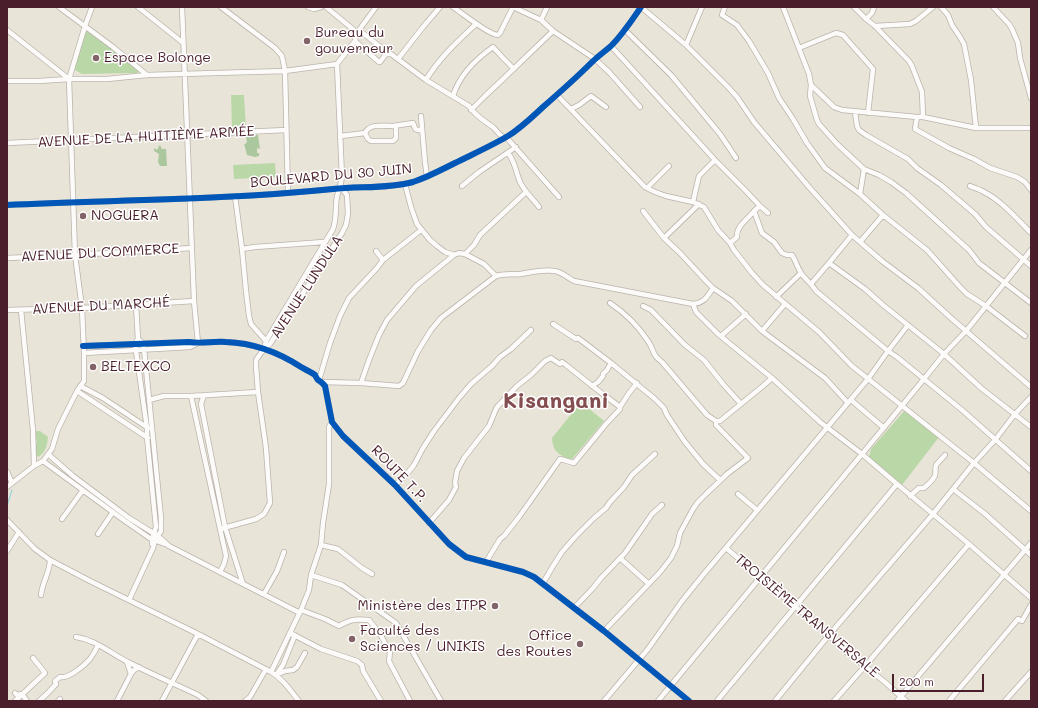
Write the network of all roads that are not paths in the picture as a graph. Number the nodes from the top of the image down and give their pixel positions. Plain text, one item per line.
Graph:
1 (59, 7) edge
2 (92, 7) edge
3 (138, 7) edge
4 (182, 7) edge
5 (221, 7) edge
6 (308, 7) edge
7 (321, 7) edge
8 (326, 7) edge
9 (376, 7) edge
10 (440, 7) edge
11 (453, 7) edge
12 (547, 7) edge
13 (641, 7) edge
14 (702, 7) edge
15 (725, 7) edge
16 (783, 7) edge
17 (854, 7) edge
18 (874, 7) edge
19 (933, 7) edge
20 (941, 7) edge
21 (993, 7) edge
22 (866, 19) junction
23 (541, 20) junction
24 (476, 24) junction
25 (84, 26) junction
26 (875, 26) junction
27 (7, 30) edge
28 (625, 30) junction
29 (553, 31) junction
30 (357, 32) junction
31 (355, 41) junction
32 (182, 42) junction
33 (686, 45) junction
34 (611, 46) junction
35 (798, 48) junction
36 (388, 53) junction
37 (398, 59) junction
38 (595, 59) junction
39 (336, 64) junction
40 (514, 69) junction
41 (285, 70) junction
42 (185, 74) junction
43 (147, 75) junction
44 (69, 78) junction
45 (426, 80) junction
46 (7, 81) edge
47 (811, 85) junction
48 (557, 94) junction
49 (453, 96) junction
50 (1031, 98) edge
51 (606, 107) dead end
52 (640, 107) dead end
53 (571, 109) junction
54 (471, 110) junction
55 (855, 112) junction
56 (868, 113) junction
57 (421, 116) dead end
58 (917, 117) junction
59 (923, 117) junction
60 (396, 126) junction
61 (976, 128) junction
62 (1031, 128) edge
63 (286, 130) junction
64 (422, 130) junction
65 (365, 133) junction
66 (186, 135) junction
67 (340, 136) junction
68 (505, 137) junction
69 (71, 141) junction
70 (7, 143) edge
71 (516, 147) junction
72 (508, 153) junction
73 (736, 158) dead end
74 (715, 160) junction
75 (669, 166) dead end
76 (864, 169) junction
77 (427, 176) junction
78 (405, 184) junction
79 (462, 186) dead end
80 (970, 186) dead end
81 (341, 188) junction
82 (647, 188) junction
83 (1031, 190) edge
84 (526, 192) junction
85 (288, 193) junction
86 (860, 194) junction
87 (235, 196) junction
88 (559, 197) dead end
89 (190, 199) junction
90 (73, 202) junction
91 (693, 202) junction
92 (699, 204) junction
93 (7, 205) edge
94 (760, 206) junction
95 (540, 207) dead end
96 (643, 211) dead end
97 (754, 211) junction
98 (768, 212) dead end
99 (883, 214) junction
100 (421, 230) junction
101 (1031, 233) edge
102 (852, 235) junction
103 (664, 238) junction
104 (324, 242) junction
105 (860, 242) junction
106 (730, 243) junction
107 (192, 248) junction
108 (242, 249) junction
109 (1031, 250) edge
110 (376, 251) dead end
111 (465, 254) junction
112 (75, 255) junction
113 (454, 255) junction
114 (7, 258) edge
115 (1023, 259) junction
116 (383, 260) junction
117 (829, 263) junction
118 (1031, 266) edge
119 (801, 273) junction
120 (496, 276) junction
121 (1004, 282) junction
122 (811, 284) junction
123 (713, 288) junction
124 (776, 297) junction
125 (194, 301) junction
126 (610, 303) dead end
127 (1031, 303) edge
128 (693, 304) junction
129 (785, 304) junction
130 (136, 305) junction
131 (643, 306) dead end
132 (986, 306) junction
133 (82, 308) junction
134 (7, 310) edge
135 (22, 310) junction
136 (746, 314) junction
137 (553, 324) dead end
138 (908, 325) junction
139 (531, 330) dead end
140 (762, 331) junction
141 (966, 331) junction
142 (721, 336) junction
143 (1025, 336) dead end
144 (137, 341) junction
145 (266, 342) junction
146 (143, 343) junction
147 (198, 343) junction
148 (83, 346) junction
149 (144, 349) junction
150 (264, 349) junction
151 (136, 350) junction
152 (888, 352) junction
153 (84, 353) junction
154 (944, 354) junction
155 (611, 363) junction
156 (772, 378) junction
157 (868, 379) junction
158 (924, 379) junction
159 (321, 381) junction
160 (361, 383) junction
161 (636, 384) junction
162 (80, 386) junction
163 (592, 386) junction
164 (1031, 387) edge
165 (77, 392) junction
166 (258, 392) junction
167 (204, 395) junction
168 (192, 396) junction
169 (1031, 397) edge
170 (149, 400) junction
171 (850, 402) junction
172 (741, 404) junction
173 (902, 406) junction
174 (620, 407) junction
175 (1015, 414) junction
176 (716, 421) junction
177 (332, 422) junction
178 (1031, 427) edge
179 (147, 428) junction
180 (827, 428) junction
181 (884, 428) junction
182 (152, 432) junction
183 (199, 432) junction
184 (207, 432) junction
185 (147, 437) junction
186 (995, 440) junction
187 (153, 442) junction
188 (48, 454) junction
189 (655, 454) dead end
190 (862, 454) junction
191 (945, 455) dead end
192 (43, 461) junction
193 (974, 463) junction
194 (34, 466) junction
195 (1031, 471) edge
196 (7, 472) edge
197 (720, 480) junction
198 (12, 483) junction
199 (897, 484) junction
200 (395, 485) junction
201 (7, 487) edge
202 (953, 489) junction
203 (83, 490) junction
204 (738, 494) dead end
205 (910, 496) junction
206 (662, 505) dead end
207 (757, 510) junction
208 (1031, 511) edge
209 (113, 512) junction
210 (933, 514) junction
211 (62, 519) dead end
212 (7, 520) edge
213 (429, 523) junction
214 (223, 528) junction
215 (19, 532) junction
216 (98, 534) dead end
217 (154, 537) junction
218 (1031, 543) edge
219 (969, 544) junction
220 (321, 545) junction
221 (726, 548) junction
222 (1025, 550) junction
223 (7, 551) edge
224 (284, 552) dead end
225 (1031, 555) edge
226 (620, 558) junction
227 (50, 560) junction
228 (486, 562) junction
229 (220, 572) junction
230 (372, 574) dead end
231 (1004, 574) junction
232 (311, 575) junction
233 (760, 577) junction
234 (543, 583) junction
235 (243, 584) junction
236 (649, 584) junction
237 (264, 594) junction
238 (41, 595) dead end
239 (1031, 598) edge
240 (129, 600) junction
241 (1031, 605) edge
242 (795, 607) junction
243 (574, 608) junction
244 (300, 612) junction
245 (604, 630) junction
246 (198, 634) junction
247 (293, 634) junction
248 (829, 635) junction
249 (76, 637) dead end
250 (98, 645) junction
251 (305, 653) dead end
252 (32, 658) dead end
253 (639, 659) junction
254 (127, 662) junction
255 (865, 666) junction
256 (139, 667) junction
257 (268, 670) junction
258 (1031, 672) edge
259 (131, 674) junction
260 (276, 675) junction
261 (172, 682) junction
262 (670, 686) junction
263 (15, 693) dead end
264 (22, 694) junction
265 (901, 697) junction
266 (15, 701) edge
267 (27, 701) edge
268 (39, 701) edge
269 (117, 701) edge
270 (162, 701) edge
271 (206, 701) edge
272 (245, 701) edge
273 (299, 701) edge
274 (381, 701) edge
275 (410, 701) edge
276 (441, 701) edge
277 (604, 701) edge
278 (658, 701) edge
279 (689, 701) edge
280 (717, 701) edge
281 (775, 701) edge
282 (834, 701) edge
283 (896, 701) edge
284 (906, 701) edge
285 (949, 701) edge
286 (1005, 701) edge

1 - 25 street
2 - 25 street
3 - 32 street
4 - 32 street, AVENUE DU COMMERCE
5 - 41 street
6 - 7 street
8 - 30 street
9 - 30 street
10 - 37 street
11 - 24 street
12 - 23 street
13 - 28 street, BOULEVARD DU 30 JUIN
13 - 33 street
14 - 33 street
15 - 86 street
16 - 35 street
17 - 22 street
18 - 22 street
19 - 26 street
20 - 61 street
21 - 50 street
22 - 26 street
23 - 24 street
23 - 29 street
24 - 45 street
25 - 43 street
25 - 44 street
26 - 59 street
27 - 44 street
28 - 34 street, BOULEVARD DU 30 JUIN
28 - 73 street
29 - 38 street
29 - 40 street
30 - 31 street
30 - 36 street
31 - 36 street
31 - 39 street
32 - 42 street, AVENUE DU COMMERCE
33 - 102 street
34 - 38 street, BOULEVARD DU 30 JUIN
34 - 74 street
35 - 47 street
35 - 56 street
36 - 37 street
37 - 45 street
38 - 48 street, BOULEVARD DU 30 JUIN
38 - 52 street
39 - 41 street
39 - 67 street, AVENUE LUNDULA
40 - 49 street
40 - 54 street
41 - 42 street
41 - 63 street
42 - 43 street
42 - 66 street, AVENUE DU COMMERCE
43 - 44 street
44 - 46 street
44 - 69 street
45 - 49 street
47 - 55 street
47 - 76 street
48 - 53 street
48 - 68 street, BOULEVARD DU 30 JUIN
49 - 54 street
51 - 53 street
53 - 82 street
54 - 68 street
55 - 56 street
55 - 115 street
56 - 58 street
57 - 64 street
58 - 59 street
58 - 83 street
59 - 61 street
60 - 64 street
60 - 65 street
60 - 65 street
61 - 62 street
63 - 66 street, AVENUE DE LA HUITIÈME ARMÉE
63 - 85 street
64 - 77 street
65 - 67 street
66 - 69 street, AVENUE DE LA HUITIÈME ARMÉE
66 - 89 street, AVENUE DU COMMERCE
67 - 81 street, AVENUE LUNDULA
68 - 71 street
68 - 77 street, BOULEVARD DU 30 JUIN
69 - 70 street, AVENUE DE LA HUITIÈME ARMÉE
69 - 90 street
71 - 72 street
71 - 88 street
72 - 79 street
72 - 84 street
74 - 91 street
74 - 94 street
75 - 82 street
76 - 86 street
76 - 121 street
77 - 78 street, BOULEVARD DU 30 JUIN
78 - 81 street, BOULEVARD DU 30 JUIN
78 - 100 street
80 - 101 street
81 - 85 street, BOULEVARD DU 30 JUIN
81 - 104 street, AVENUE LUNDULA
81 - 150 street, AVENUE LUNDULA
82 - 91 street
84 - 95 street
84 - 111 street
85 - 87 street, BOULEVARD DU 30 JUIN
86 - 99 street
87 - 89 street, BOULEVARD DU 30 JUIN
87 - 108 street
89 - 90 street, BOULEVARD DU 30 JUIN
89 - 107 street, AVENUE DU COMMERCE
90 - 93 street, BOULEVARD DU 30 JUIN
90 - 112 street
91 - 92 street
92 - 103 street
92 - 106 street
94 - 97 street
94 - 98 street
96 - 103 street
97 - 106 street
97 - 119 street
99 - 105 street
99 - 132 street
100 - 113 street
100 - 116 street
102 - 105 street
102 - 117 street
103 - 123 street
104 - 108 street
104 - 145 street, AVENUE LUNDULA
105 - 141 street
106 - 124 street
107 - 112 street, AVENUE DU COMMERCE
107 - 125 street, AVENUE DU COMMERCE
108 - 145 street
109 - 115 street
110 - 116 street
111 - 113 street
111 - 120 street
112 - 114 street, AVENUE DU COMMERCE
112 - 133 street
113 - 160 street
115 - 118 street
115 - 121 street
116 - 159 street
117 - 122 street
117 - 138 street
119 - 122 street
119 - 124 street
120 - 128 street
120 - 160 street
121 - 127 street
121 - 132 street
122 - 152 street
123 - 128 street
123 - 136 street
124 - 129 street
125 - 130 street, AVENUE DU MARCHÉ
125 - 147 street, AVENUE DU COMMERCE
126 - 176 street
128 - 142 street
129 - 140 street
129 - 157 street
130 - 133 street, AVENUE DU MARCHÉ
130 - 144 street
131 - 172 street
132 - 141 street
132 - 143 street
133 - 135 street, AVENUE DU MARCHÉ
133 - 148 street
134 - 135 street, AVENUE DU MARCHÉ
135 - 194 street
136 - 140 street
136 - 142 street
137 - 155 street
138 - 152 street
138 - 154 street
139 - 200 street
140 - 171 street
141 - 154 street
141 - 164 street
142 - 156 street
144 - 146 street
144 - 148 street
144 - 151 street
145 - 150 street, AVENUE LUNDULA
146 - 147 street
146 - 149 street
147 - 149 street
147 - 150 street
148 - 153 street
149 - 151 street
149 - 170 street
150 - 159 street
150 - 166 street
151 - 153 street
151 - 179 street
152 - 157 street
152 - 158 street
153 - 162 street
154 - 158 street
154 - 175 street
155 - 161 street
155 - 163 street
156 - 172 street
156 - 180 street
157 - 171 street
157 - 173 street
158 - 173 street
158 - 186 street
159 - 160 street
159 - 177 street, ROUTE T.P.
161 - 174 street
161 - 197 street
162 - 165 street
162 - 179 street
163 - 174 street
163 - 213 street
165 - 185 street
165 - 188 street
166 - 167 street
166 - 214 street
167 - 168 street
167 - 184 street
168 - 170 street
168 - 183 street
169 - 175 street
170 - 182 street
171 - 180 street
171 - 181 street
172 - 176 street
173 - 181 street
173 - 193 street
174 - 228 street
175 - 178 street
175 - 186 street
176 - 197 street
177 - 200 street, ROUTE T.P.
177 - 220 street
179 - 182 street
179 - 185 street
180 - 190 street
180 - 207 street
181 - 190 street
182 - 187 street
183 - 184 street
183 - 214 street
184 - 214 street
185 - 187 street
185 - 217 street
186 - 193 street
186 - 195 street
187 - 217 street
188 - 192 street
188 - 217 street
189 - 234 street
190 - 199 street
190 - 233 street
191 - 205 street
192 - 194 street
192 - 203 street
193 - 202 street
193 - 208 street
194 - 198 street
196 - 198 street
197 - 236 street
198 - 201 street
199 - 205 street
199 - 242 street
200 - 213 street, ROUTE T.P.
202 - 210 street
202 - 222 street
203 - 209 street
203 - 211 street
204 - 207 street
205 - 210 street
206 - 226 street
207 - 221 street
209 - 216 street
209 - 217 street
210 - 219 street
210 - 248 street
212 - 215 street
213 - 228 street, ROUTE T.P.
214 - 229 street
214 - 235 street
215 - 223 street
215 - 227 street
217 - 229 street
217 - 240 street
218 - 222 street
219 - 231 street
219 - 255 street
220 - 230 street
220 - 232 street
221 - 233 street, TROISIÈME TRANSVERSALE
221 - 253 street
222 - 225 street
222 - 231 street
224 - 237 street
226 - 236 street
226 - 243 street
227 - 238 street
227 - 240 street
228 - 234 street, ROUTE T.P.
229 - 235 street
231 - 239 street
231 - 265 street
232 - 244 street
232 - 276 street
233 - 242 street, TROISIÈME TRANSVERSALE
233 - 262 street
234 - 243 street, ROUTE T.P.
235 - 237 street
236 - 245 street
237 - 244 street
240 - 246 street
241 - 285 street
242 - 248 street, TROISIÈME TRANSVERSALE
242 - 280 street
243 - 245 street, ROUTE T.P.
244 - 247 street
244 - 275 street
245 - 253 street, ROUTE T.P.
246 - 257 street
246 - 261 street
247 - 257 street
247 - 260 street
247 - 274 street
248 - 255 street, TROISIÈME TRANSVERSALE
248 - 281 street
249 - 250 street
250 - 254 street
250 - 268 street
251 - 260 street
252 - 264 street
253 - 262 street, ROUTE T.P.
253 - 277 street
254 - 256 street
254 - 259 street
255 - 265 street, TROISIÈME TRANSVERSALE
255 - 282 street
256 - 259 street
256 - 261 street
257 - 260 street
257 - 272 street
258 - 286 street
259 - 269 street
260 - 273 street
261 - 270 street
261 - 271 street
262 - 278 street
262 - 279 street, ROUTE T.P.
263 - 264 street
264 - 266 street
264 - 267 street
265 - 283 street
265 - 284 street, TROISIÈME TRANSVERSALE

